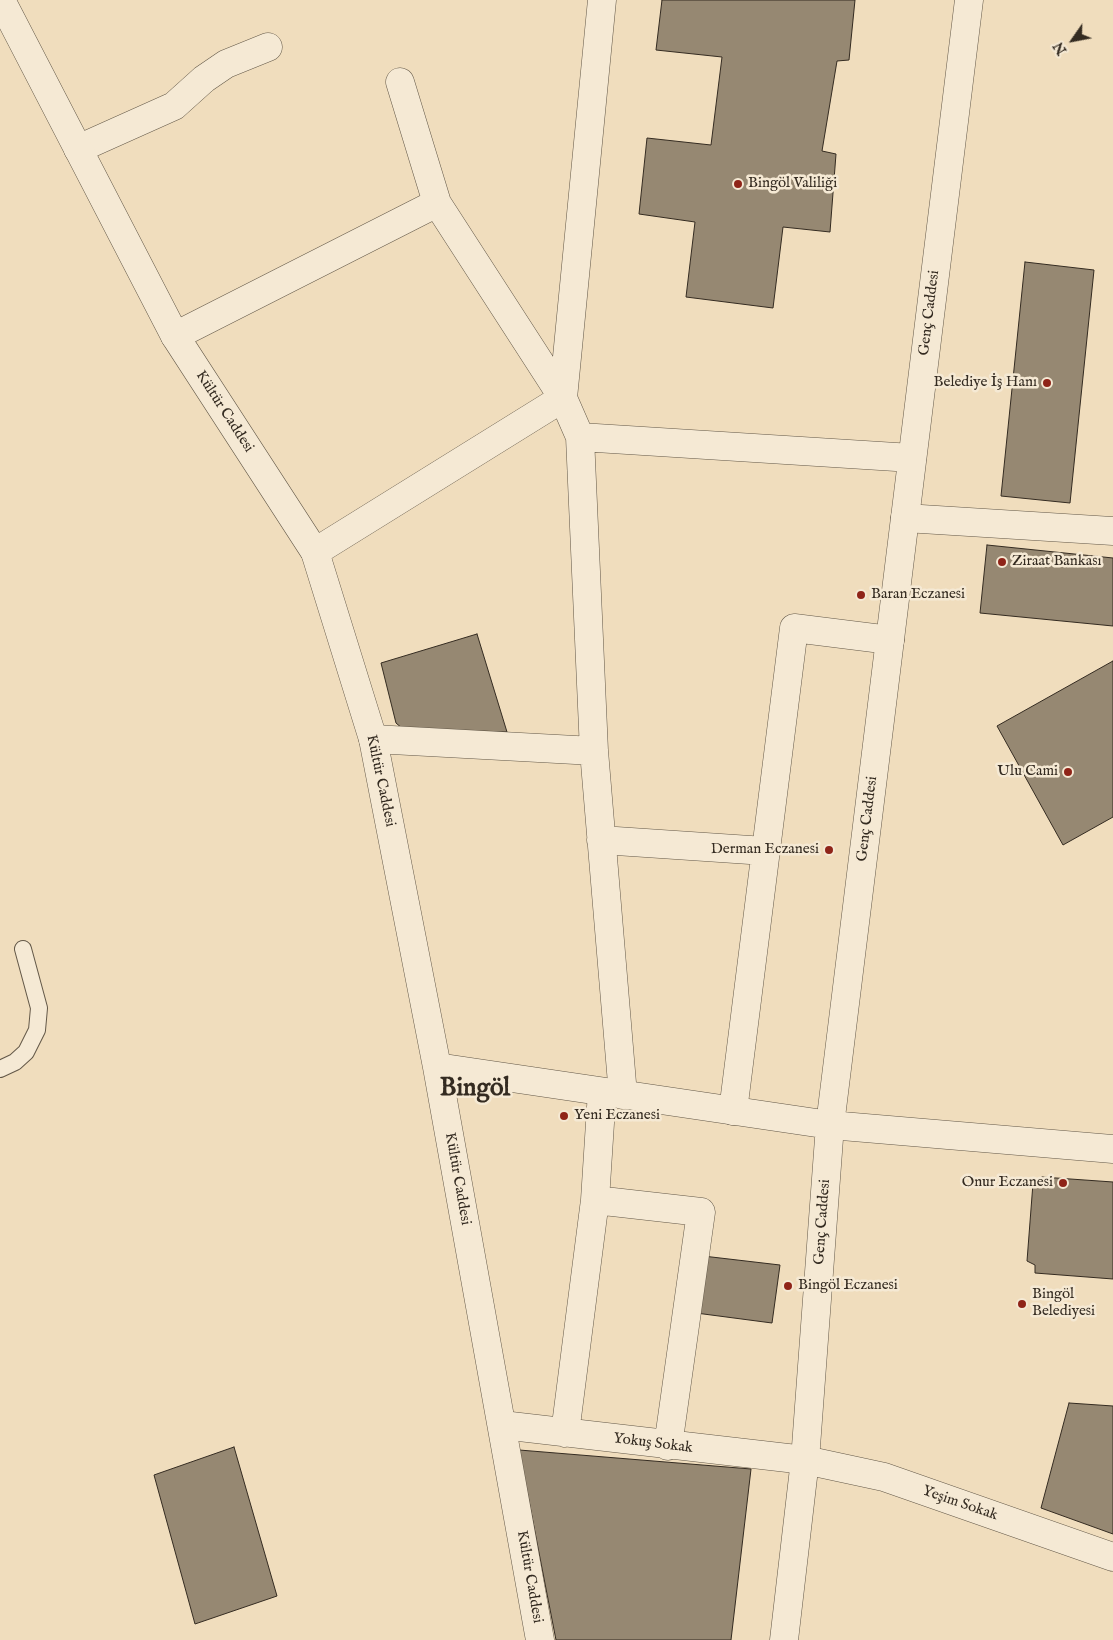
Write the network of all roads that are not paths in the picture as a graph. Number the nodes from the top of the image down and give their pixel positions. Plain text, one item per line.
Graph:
1 (1, 0) edge
2 (602, 0) edge
3 (969, 0) edge
4 (268, 47) dead end
5 (400, 82) dead end
6 (78, 148) junction
7 (437, 203) junction
8 (175, 336) junction
9 (563, 398) junction
10 (580, 437) junction
11 (912, 458) junction
12 (905, 518) junction
13 (1113, 531) edge
14 (315, 552) junction
15 (890, 640) junction
16 (373, 739) junction
17 (594, 752) junction
18 (601, 840) junction
19 (765, 851) junction
20 (23, 949) dead end
21 (437, 1068) junction
22 (0, 1069) edge
23 (612, 1093) junction
24 (732, 1111) junction
25 (830, 1125) junction
26 (1113, 1149) edge
27 (595, 1200) junction
28 (502, 1425) junction
29 (565, 1433) junction
30 (668, 1446) junction
31 (804, 1460) junction
32 (1113, 1557) edge
33 (540, 1640) edge
34 (784, 1640) edge

1 - 6 street, Kültür Caddesi
2 - 9 street
3 - 11 street, Genç Caddesi
4 - 6 street
5 - 7 street
6 - 8 street, Kültür Caddesi
7 - 8 street
7 - 9 street
8 - 14 street, Kültür Caddesi
9 - 10 street
9 - 14 street
10 - 11 street
10 - 17 street
11 - 12 street, Genç Caddesi
12 - 13 street
12 - 15 street, Genç Caddesi
14 - 16 street, Kültür Caddesi
15 - 19 street
15 - 25 street, Genç Caddesi
16 - 17 street
16 - 21 street, Kültür Caddesi
17 - 18 street
18 - 19 street
18 - 23 street
19 - 24 street
20 - 22 lane
21 - 23 street
21 - 28 street, Kültür Caddesi
23 - 24 street
23 - 27 street
24 - 25 street
25 - 26 street
25 - 31 street, Genç Caddesi
27 - 29 street
27 - 30 street
28 - 29 street, Yokuş Sokak
28 - 33 street, Kültür Caddesi
29 - 30 street, Yokuş Sokak
30 - 31 street, Yokuş Sokak
31 - 32 street, Yeşim Sokak
31 - 34 street, Genç Caddesi

